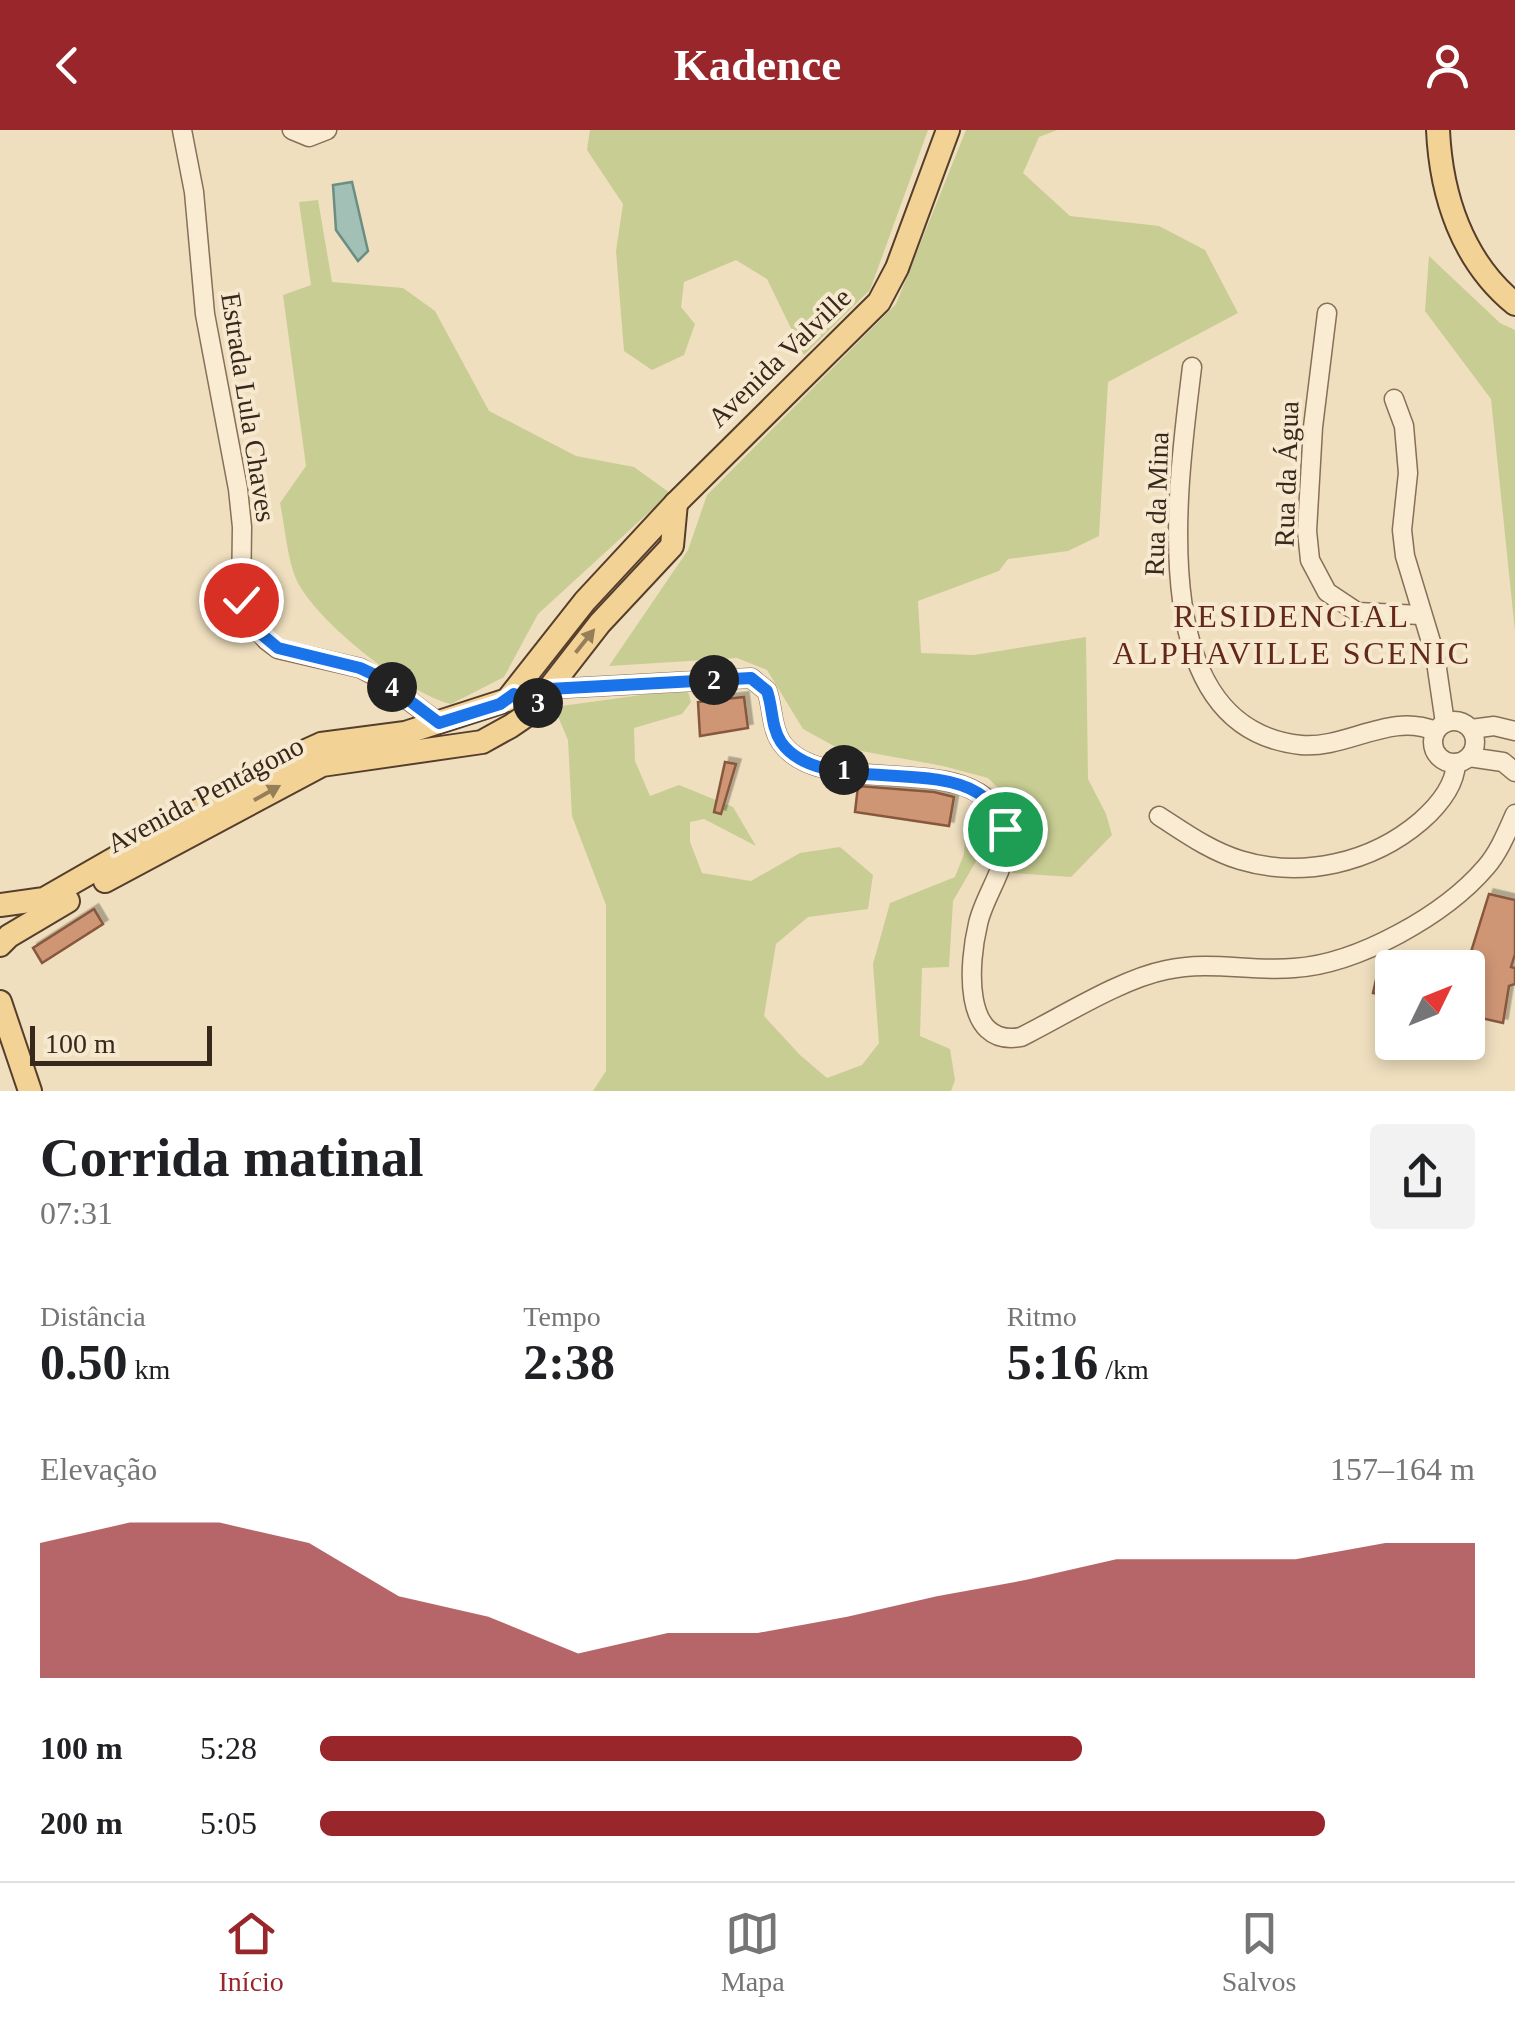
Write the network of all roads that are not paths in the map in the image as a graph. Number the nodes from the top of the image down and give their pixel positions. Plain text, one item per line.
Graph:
1 (182, 130) edge
2 (292, 130) edge
3 (328, 130) edge
4 (948, 130) edge
5 (1438, 130) edge
6 (1515, 304) edge
7 (1327, 313) dead end
8 (1192, 367) dead end
9 (1394, 399) dead end
10 (676, 503) junction
11 (624, 559) junction
12 (632, 589) junction
13 (1422, 614) junction
14 (549, 689) junction
15 (507, 699) junction
16 (414, 706) junction
17 (521, 720) junction
18 (439, 723) junction
19 (1440, 727) junction
20 (1471, 729) junction
21 (1515, 732) edge
22 (404, 733) junction
23 (1462, 760) junction
24 (1515, 772) edge
25 (1515, 814) edge
26 (1158, 816) dead end
27 (0, 905) edge
28 (0, 945) edge
29 (0, 1002) edge
30 (0, 1057) edge
31 (29, 1088) edge

1 - 16 street, Estrada Lula Chaves
2 - 3 street
4 - 10 main road, Avenida Valville
5 - 6 main road
7 - 13 street, Rua da Água
8 - 19 street, Rua da Mina
9 - 13 street
10 - 11 main road, Avenida Valville
10 - 12 main road
11 - 12 main road
11 - 15 main road, Avenida Valville
14 -> 12 main road
13 - 19 street
14 - 17 main road
14 - 25 street
15 - 17 main road
15 - 18 main road, Avenida Pentágono
16 - 18 street, Estrada Lula Chaves
16 - 22 street
28 -> 17 main road, Avenida Pentágono
18 - 22 main road, Avenida Pentágono
19 - 20 street
19 - 23 street
20 - 21 street
20 - 23 street
22 - 27 main road, Avenida Pentágono
23 - 24 street
23 - 26 street
29 - 31 main road
30 - 31 main road

